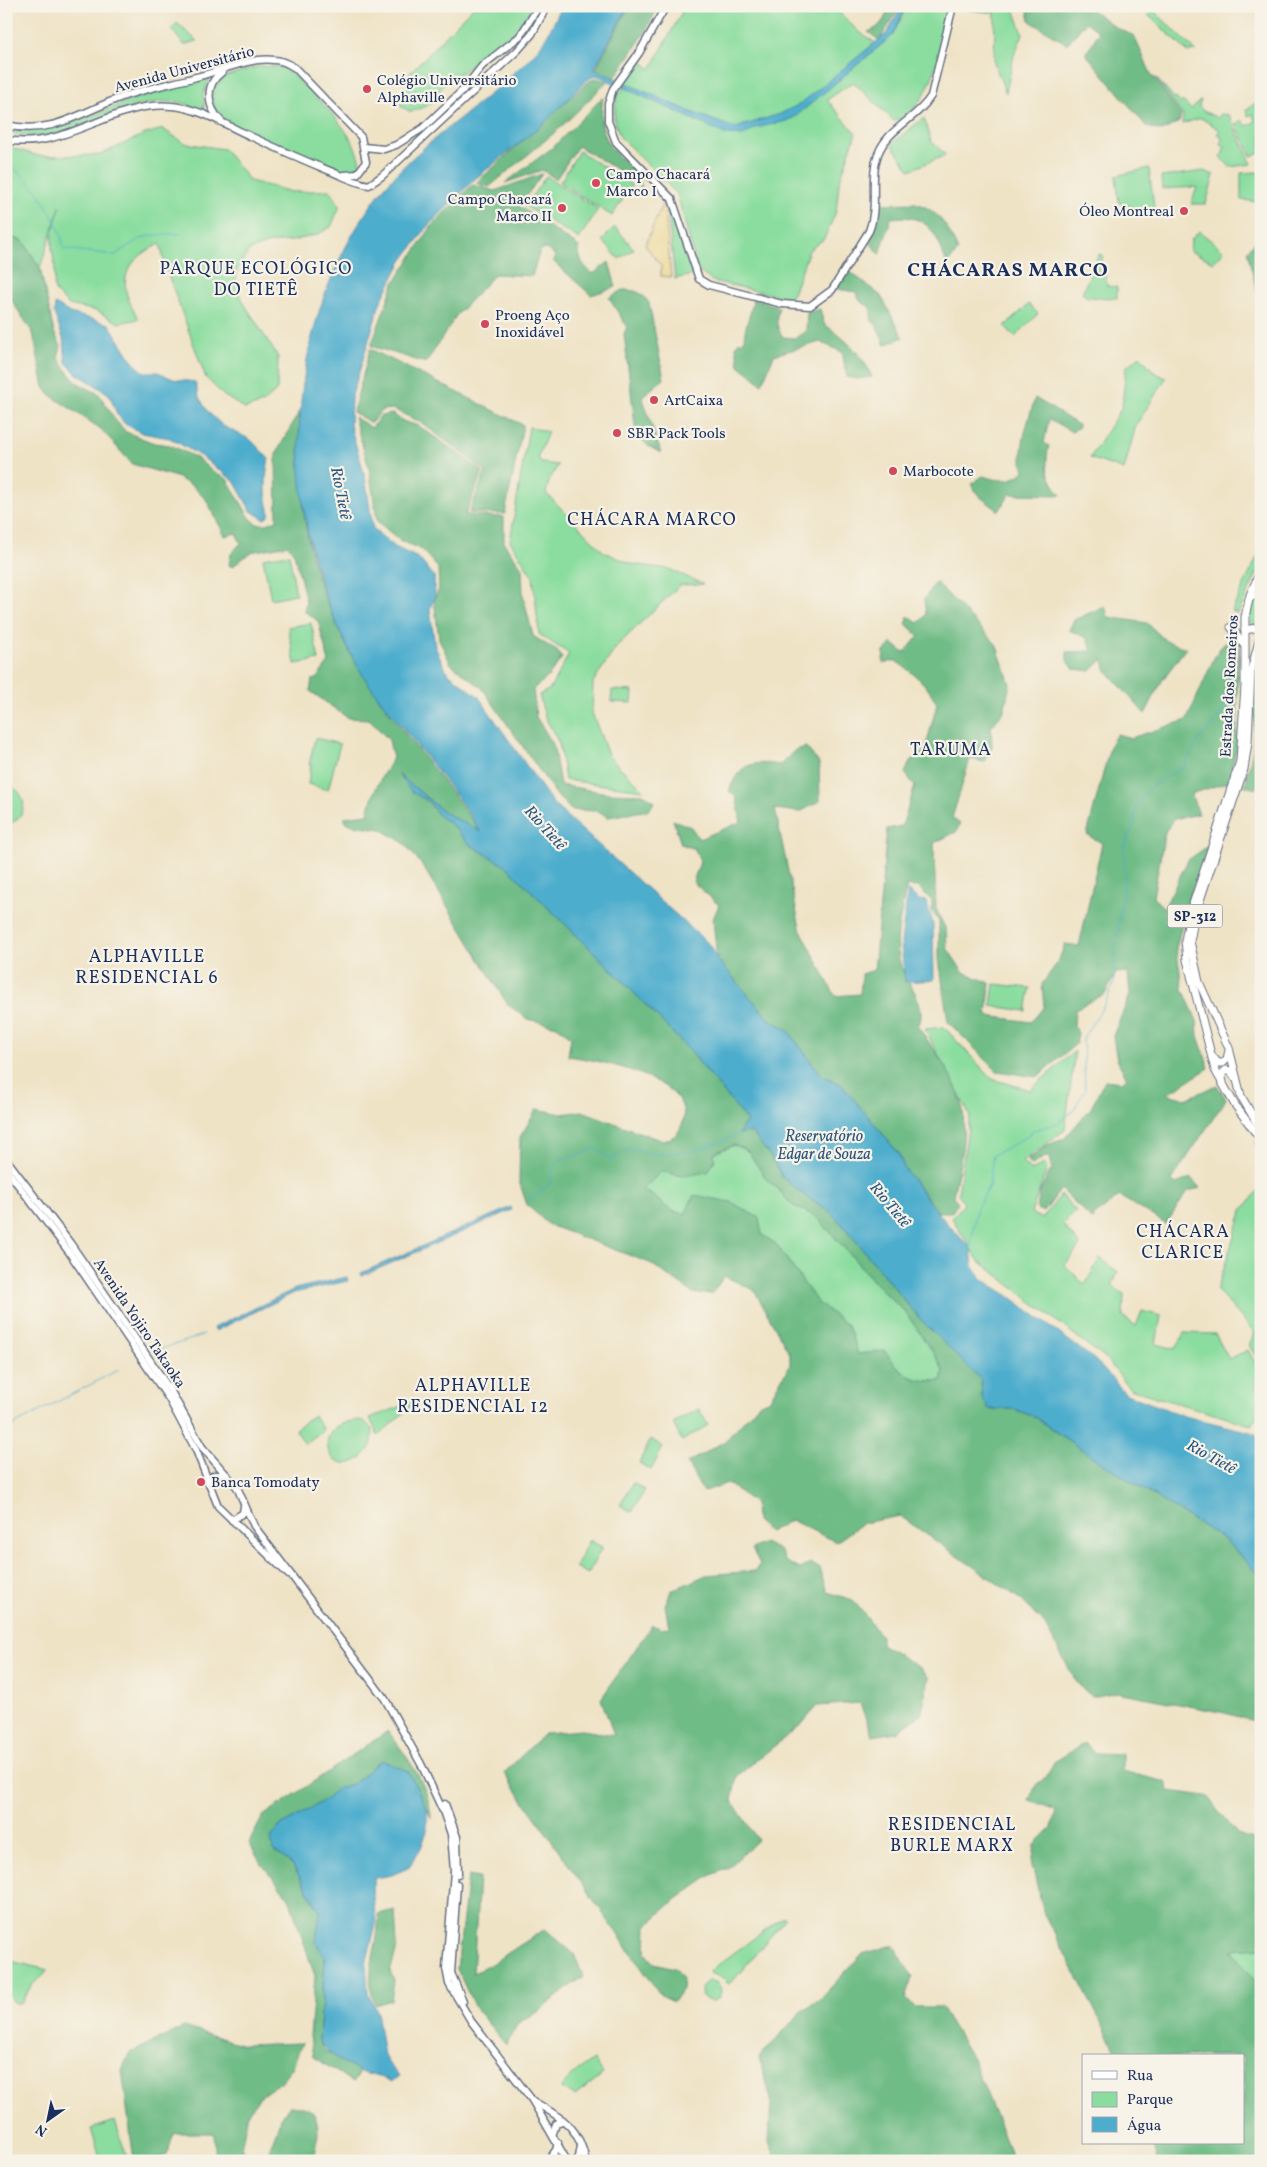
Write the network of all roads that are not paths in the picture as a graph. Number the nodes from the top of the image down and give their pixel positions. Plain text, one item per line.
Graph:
1 (539, 6) edge
2 (547, 6) edge
3 (666, 6) edge
4 (953, 6) edge
5 (482, 66) junction
6 (227, 69) junction
7 (489, 77) junction
8 (224, 124) junction
9 (6, 125) edge
10 (6, 140) edge
11 (364, 148) junction
12 (338, 174) junction
13 (1261, 570) edge
14 (1261, 596) edge
15 (1249, 599) junction
16 (1231, 627) dead end
17 (1261, 627) edge
18 (1245, 630) junction
19 (1261, 634) edge
20 (1245, 647) junction
21 (1229, 1048) junction
22 (1210, 1054) junction
23 (1238, 1082) junction
24 (1226, 1090) junction
25 (1261, 1130) edge
26 (1261, 1140) edge
27 (6, 1159) edge
28 (6, 1169) edge
29 (227, 1475) junction
30 (208, 1483) junction
31 (244, 1505) junction
32 (232, 1520) junction
33 (309, 1595) junction
34 (532, 2100) junction
35 (563, 2120) junction
36 (553, 2133) junction
37 (582, 2142) junction
38 (558, 2143) junction
39 (548, 2161) edge
40 (567, 2161) edge
41 (576, 2161) edge
42 (586, 2161) edge

1 - 5 main road
2 - 7 main road
3 - 4 main road
5 - 7 main road
5 - 11 main road
6 - 8 main road
6 - 9 main road, Avenida Universitário
6 - 11 main road, Avenida Universitário
7 - 12 main road, Avenida Universitário
8 - 10 main road, Avenida Universitário
8 - 12 main road, Avenida Universitário
11 - 12 main road
13 - 15 main road, Estrada dos Romeiros / SP-312
14 - 15 main road
15 - 18 main road, Estrada dos Romeiros / SP-312
16 - 20 main road
17 - 18 main road
18 - 20 main road, Estrada dos Romeiros / SP-312
19 - 21 main road, Estrada dos Romeiros / SP-312
20 - 22 main road, Estrada dos Romeiros / SP-312
21 - 22 main road
21 - 23 main road, Estrada dos Romeiros / SP-312
22 - 24 main road, Estrada dos Romeiros / SP-312
23 - 24 main road
23 - 25 main road, Estrada dos Romeiros / SP-312
24 - 26 main road, Estrada dos Romeiros / SP-312
27 - 29 main road, Avenida Yojiro Takaoka
28 - 30 main road, Avenida Yojiro Takaoka
29 - 30 main road
29 - 31 main road, Avenida Yojiro Takaoka
30 - 32 main road, Avenida Yojiro Takaoka
31 - 32 main road
31 - 33 main road, Avenida Yojiro Takaoka
32 - 33 main road, Avenida Yojiro Takaoka
33 - 34 main road
34 - 35 main road
34 - 36 main road
35 - 36 main road
35 - 37 main road
36 - 38 main road
37 - 41 main road
37 - 42 main road
38 - 39 main road
38 - 40 main road

